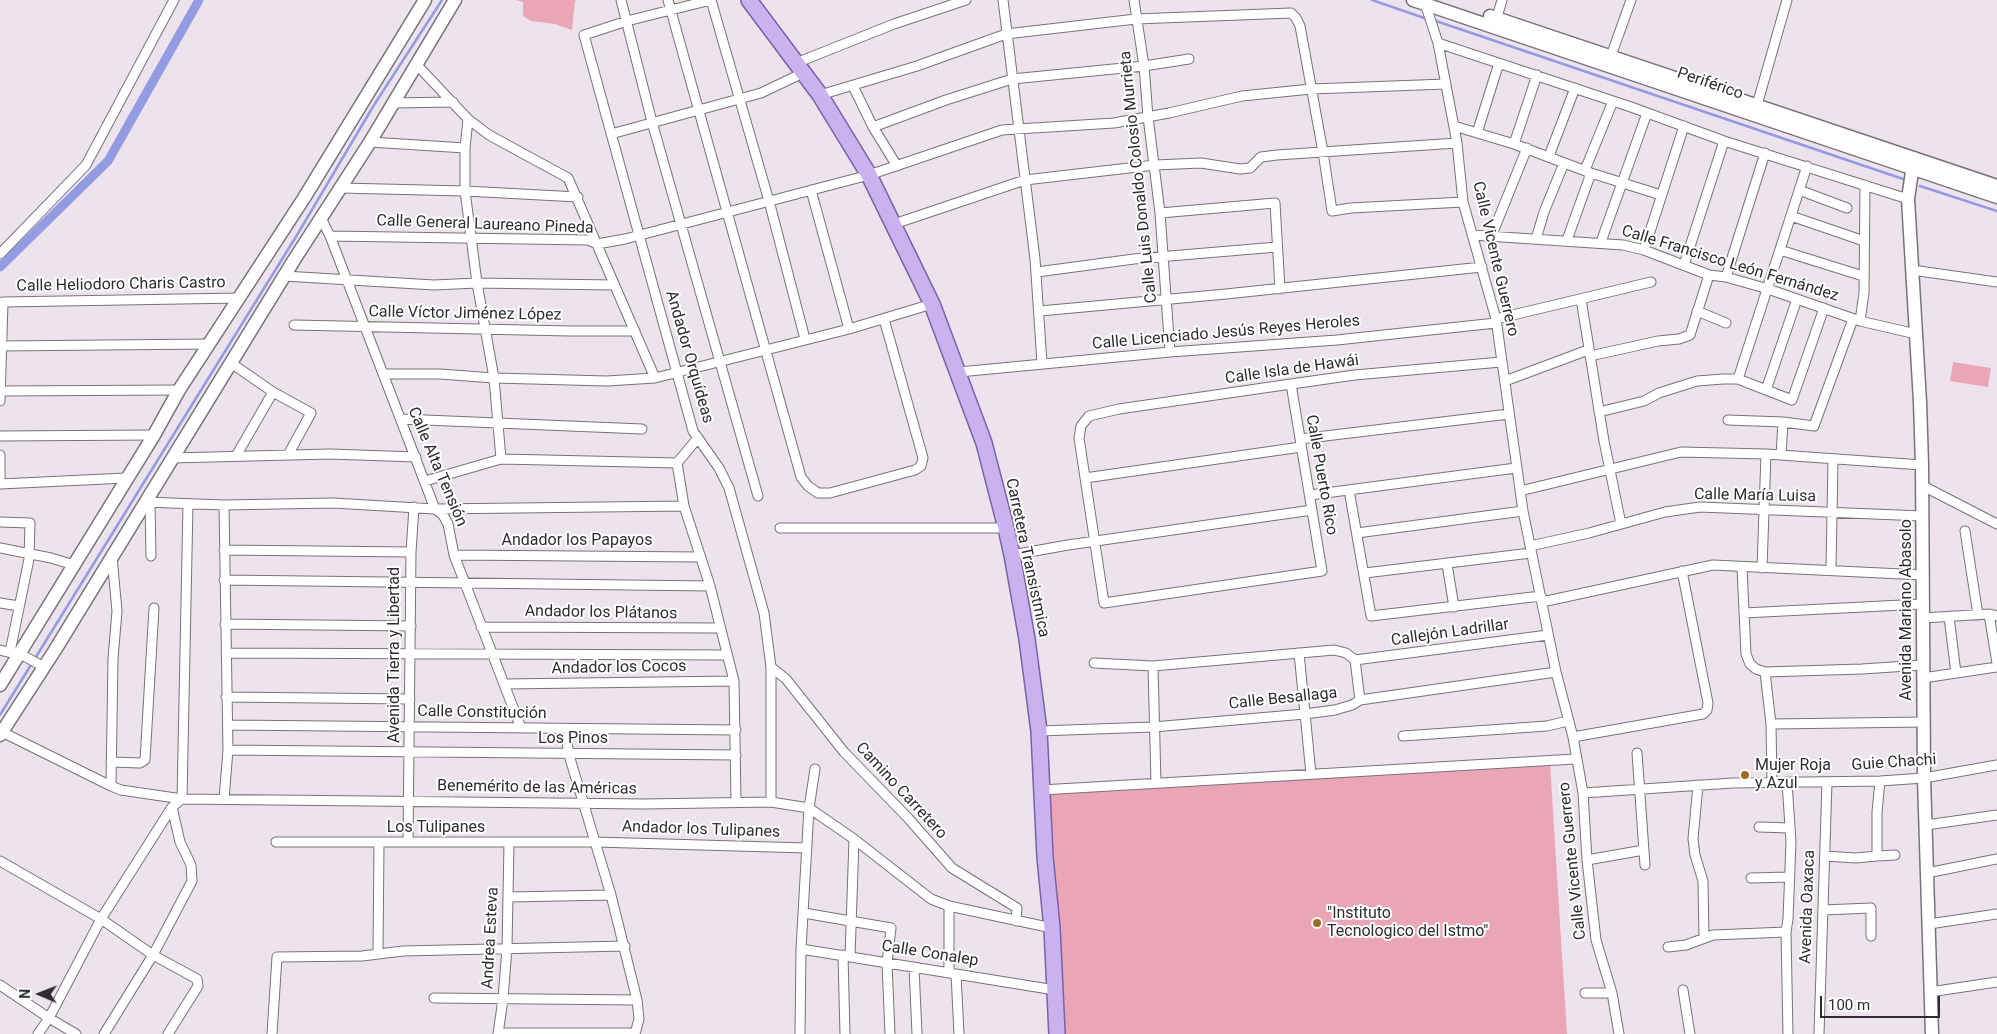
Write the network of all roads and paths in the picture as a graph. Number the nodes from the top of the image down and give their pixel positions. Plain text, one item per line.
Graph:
1 (174, 0) edge
2 (424, 0) edge
3 (456, 0) edge
4 (621, 0) edge
5 (711, 0) edge
6 (749, 0) edge
7 (966, 0) edge
8 (1003, 0) edge
9 (1134, 0) edge
10 (1502, 0) edge
11 (1630, 0) edge
12 (1787, 0) edge
13 (1425, 1) edge
14 (670, 5) edge
15 (1136, 20) junction
16 (627, 21) junction
17 (1496, 22) junction
18 (1006, 34) junction
19 (1438, 43) junction
20 (1611, 56) junction
21 (1190, 59) dead end
22 (1499, 63) junction
23 (417, 64) junction
24 (1144, 66) junction
25 (800, 68) junction
26 (1537, 75) junction
27 (1012, 79) junction
28 (1446, 84) junction
29 (853, 86) junction
30 (1575, 88) junction
31 (1311, 89) junction
32 (820, 95) junction
33 (740, 99) junction
34 (1613, 101) junction
35 (453, 102) junction
36 (394, 103) junction
37 (1757, 105) junction
38 (698, 110) junction
39 (1647, 113) junction
40 (1148, 117) junction
41 (468, 119) junction
42 (652, 122) junction
43 (1454, 126) junction
44 (1684, 126) junction
45 (873, 127) junction
46 (1018, 128) junction
47 (1477, 133) junction
48 (611, 134) junction
49 (1724, 141) junction
50 (370, 142) junction
51 (1457, 143) junction
52 (1514, 144) junction
53 (465, 148) junction
54 (1527, 148) junction
55 (1323, 152) junction
56 (1765, 153) junction
57 (1549, 156) junction
58 (1564, 163) junction
59 (1155, 165) junction
60 (897, 166) junction
61 (1808, 166) junction
62 (1588, 171) junction
63 (869, 175) junction
64 (1911, 178) junction
65 (1025, 180) junction
66 (1623, 182) junction
67 (1865, 185) junction
68 (1997, 186) edge
69 (341, 188) junction
70 (811, 190) junction
71 (1799, 190) junction
72 (465, 191) junction
73 (1661, 195) junction
74 (578, 197) junction
75 (1997, 197) edge
76 (769, 202) junction
77 (1463, 202) junction
78 (1847, 208) dead end
79 (726, 213) junction
80 (1160, 213) junction
81 (1791, 216) junction
82 (321, 218) junction
83 (682, 224) junction
84 (894, 224) junction
85 (638, 235) junction
86 (330, 236) junction
87 (1472, 236) junction
88 (470, 237) junction
89 (1491, 237) junction
90 (1536, 239) junction
91 (1567, 240) junction
92 (1864, 241) junction
93 (1602, 242) junction
94 (597, 244) junction
95 (1277, 247) junction
96 (1644, 250) junction
97 (1780, 250) junction
98 (0, 254) edge
99 (1163, 258) junction
100 (1684, 265) junction
101 (1482, 267) junction
102 (1912, 270) junction
103 (1037, 272) junction
104 (1709, 275) junction
105 (284, 276) junction
106 (1863, 276) junction
107 (1726, 277) junction
108 (346, 280) junction
109 (1651, 282) dead end
110 (1997, 282) edge
111 (477, 283) junction
112 (614, 285) junction
113 (1280, 288) junction
114 (1768, 289) junction
115 (240, 298) junction
116 (1581, 299) junction
117 (1796, 299) junction
118 (1167, 300) junction
119 (932, 304) junction
120 (1824, 308) junction
121 (1040, 311) junction
122 (1697, 311) junction
123 (884, 319) junction
124 (1856, 320) junction
125 (1496, 321) junction
126 (1726, 323) dead end
127 (294, 325) dead end
128 (364, 327) junction
129 (484, 329) junction
130 (849, 329) junction
131 (635, 331) junction
132 (1916, 334) junction
133 (805, 339) junction
134 (210, 344) junction
135 (1, 346) edge
136 (765, 350) junction
137 (1170, 352) junction
138 (1589, 353) junction
139 (720, 360) junction
140 (1501, 362) junction
141 (231, 363) junction
142 (1042, 364) junction
143 (677, 372) junction
144 (959, 372) junction
145 (383, 374) junction
146 (494, 378) junction
147 (655, 378) junction
148 (1738, 380) junction
149 (1504, 381) junction
150 (1291, 384) junction
151 (180, 390) junction
152 (1766, 390) junction
153 (0, 391) edge
154 (272, 392) junction
155 (0, 401) edge
156 (1599, 412) junction
157 (1509, 414) junction
158 (400, 419) junction
159 (1728, 420) dead end
160 (498, 422) junction
161 (1784, 422) junction
162 (642, 429) dead end
163 (154, 435) junction
164 (0, 436) edge
165 (697, 439) junction
166 (1301, 443) junction
167 (1766, 454) junction
168 (0, 455) edge
169 (288, 455) junction
170 (1781, 455) junction
171 (236, 456) junction
172 (416, 457) junction
173 (172, 458) junction
174 (500, 459) junction
175 (1833, 459) junction
176 (677, 463) junction
177 (1922, 465) junction
178 (1516, 468) junction
179 (1609, 469) junction
180 (126, 478) junction
181 (1086, 478) junction
182 (425, 481) junction
183 (0, 484) edge
184 (1923, 486) junction
185 (1349, 490) junction
186 (1520, 491) junction
187 (1310, 495) junction
188 (758, 496) dead end
189 (148, 502) junction
190 (188, 504) junction
191 (224, 505) junction
192 (684, 506) junction
193 (414, 507) junction
194 (435, 509) junction
195 (1312, 510) junction
196 (1523, 511) junction
197 (1765, 511) junction
198 (1831, 512) junction
199 (1923, 516) junction
200 (0, 522) edge
201 (1621, 524) junction
202 (1997, 524) edge
203 (780, 528) dead end
204 (1006, 528) junction
205 (1965, 531) dead end
206 (1357, 533) junction
207 (1094, 541) junction
208 (0, 548) edge
209 (224, 550) junction
210 (1531, 550) junction
211 (411, 552) junction
212 (29, 553) junction
213 (1012, 555) junction
214 (150, 556) dead end
215 (454, 556) junction
216 (112, 557) junction
217 (700, 557) junction
218 (1447, 564) junction
219 (74, 565) junction
220 (1742, 568) junction
221 (1762, 568) junction
222 (1832, 569) junction
223 (1682, 571) junction
224 (1365, 573) junction
225 (1923, 574) junction
226 (224, 580) junction
227 (411, 583) junction
228 (465, 584) junction
229 (710, 586) junction
230 (1542, 599) junction
231 (0, 603) edge
232 (1922, 604) junction
233 (20, 606) junction
234 (1454, 607) junction
235 (154, 608) dead end
236 (1744, 613) junction
237 (1978, 615) junction
238 (1993, 615) edge
239 (1949, 617) junction
240 (1922, 618) junction
241 (225, 624) junction
242 (411, 626) junction
243 (481, 627) junction
244 (720, 628) junction
245 (1548, 635) junction
246 (0, 650) edge
247 (226, 653) junction
248 (1300, 653) junction
249 (18, 654) junction
250 (411, 654) junction
251 (492, 655) junction
252 (727, 655) junction
253 (1356, 660) junction
254 (1094, 663) dead end
255 (41, 665) junction
256 (1997, 665) edge
257 (1153, 666) junction
258 (771, 667) junction
259 (1923, 671) junction
260 (1556, 672) junction
261 (1765, 672) junction
262 (1956, 673) junction
263 (734, 681) junction
264 (504, 684) junction
265 (0, 685) edge
266 (226, 697) junction
267 (410, 699) junction
268 (1360, 700) junction
269 (1306, 714) junction
270 (1568, 722) junction
271 (1924, 722) junction
272 (1771, 724) junction
273 (228, 725) junction
274 (410, 727) junction
275 (1153, 727) junction
276 (521, 728) junction
277 (565, 729) junction
278 (736, 730) junction
279 (1039, 732) junction
280 (1, 734) edge
281 (1403, 736) dead end
282 (1573, 737) junction
283 (228, 750) junction
284 (410, 753) junction
285 (1637, 753) dead end
286 (569, 755) junction
287 (736, 755) junction
288 (1575, 760) junction
289 (111, 762) junction
290 (1997, 765) edge
291 (815, 768) dead end
292 (1311, 774) junction
293 (1924, 778) junction
294 (1880, 781) junction
295 (1772, 782) junction
296 (1787, 782) junction
297 (1827, 782) junction
298 (1156, 783) junction
299 (1698, 785) junction
300 (111, 786) junction
301 (1041, 790) junction
302 (1639, 790) junction
303 (1583, 793) junction
304 (182, 799) junction
305 (224, 799) junction
306 (409, 802) junction
307 (736, 802) junction
308 (771, 802) junction
309 (584, 803) junction
310 (172, 807) junction
311 (809, 808) junction
312 (1997, 815) edge
313 (1926, 825) junction
314 (1759, 827) dead end
315 (1790, 828) junction
316 (854, 839) junction
317 (276, 842) dead end
318 (379, 842) junction
319 (408, 842) junction
320 (595, 842) junction
321 (509, 843) junction
322 (807, 848) junction
323 (1644, 850) junction
324 (1895, 855) dead end
325 (1825, 856) junction
326 (1877, 856) junction
327 (1997, 859) edge
328 (1587, 860) junction
329 (0, 861) edge
330 (1645, 864) dead end
331 (1927, 873) junction
332 (1790, 877) junction
333 (1752, 878) dead end
334 (611, 895) junction
335 (509, 897) junction
336 (949, 906) junction
337 (1823, 910) junction
338 (804, 913) junction
339 (1997, 914) edge
340 (101, 920) junction
341 (1016, 921) junction
342 (852, 922) junction
343 (1929, 924) junction
344 (1052, 928) junction
345 (1786, 932) junction
346 (1871, 936) dead end
347 (1704, 938) junction
348 (625, 946) junction
349 (1668, 947) dead end
350 (507, 948) junction
351 (802, 949) junction
352 (378, 953) junction
353 (153, 955) junction
354 (846, 956) junction
355 (887, 962) junction
356 (914, 967) junction
357 (953, 973) junction
358 (1997, 982) edge
359 (0, 985) edge
360 (1055, 990) junction
361 (1683, 990) dead end
362 (1612, 992) junction
363 (1930, 992) junction
364 (1585, 993) dead end
365 (434, 998) dead end
366 (503, 999) junction
367 (637, 1000) junction
368 (48, 1018) junction
369 (498, 1033) edge
370 (635, 1033) edge
371 (38, 1034) edge
372 (76, 1034) edge
373 (104, 1034) edge
374 (168, 1034) edge
375 (272, 1034) edge
376 (800, 1034) edge
377 (845, 1034) edge
378 (890, 1034) edge
379 (917, 1034) edge
380 (959, 1034) edge
381 (1058, 1034) edge
382 (1619, 1034) edge
383 (1690, 1034) edge
384 (1788, 1034) edge
385 (1819, 1034) edge
386 (1932, 1034) edge

1 - 98 street
2 - 115 street
3 - 23 street
4 - 16 street
5 - 14 street
5 - 33 street
6 - 25 main road, Carretera Transistmica
7 - 25 street
8 - 18 street
9 - 15 street, Calle Luis Donaldo Colosio Murrieta
10 - 17 street
11 - 20 street
12 - 37 street
13 - 17 street, Periférico
13 - 19 street, Calle Vicente Guerrero
14 - 16 street
14 - 38 street
15 - 18 street
15 - 24 street, Calle Luis Donaldo Colosio Murrieta
15 - 31 street
16 - 42 street
16 - 48 street, Andador Orquídeas
17 - 20 street, Periférico
17 - 64 street, Periférico
18 - 27 street
18 - 29 street
19 - 22 street
19 - 28 street, Calle Vicente Guerrero
20 - 37 street, Periférico
21 - 24 street
22 - 26 street
22 - 47 street
23 - 35 street
23 - 36 street
24 - 27 street
24 - 40 street, Calle Luis Donaldo Colosio Murrieta
25 - 32 main road, Carretera Transistmica
25 - 33 street
26 - 30 street
26 - 52 street
27 - 45 street
27 - 46 street
28 - 31 street, Calle General Laureano Pineda
28 - 43 street, Calle Vicente Guerrero
29 - 32 street
29 - 45 street
30 - 34 street
30 - 57 street
31 - 40 street, Calle General Laureano Pineda
31 - 55 street
32 - 63 main road, Carretera Transistmica
33 - 38 street
33 - 76 street
34 - 39 street
34 - 62 street
35 - 36 street
35 - 41 street
36 - 50 street
37 - 64 street, Periférico
38 - 42 street
38 - 79 street
39 - 44 street
39 - 66 street
40 - 46 street, Calle General Laureano Pineda
40 - 59 street, Calle Luis Donaldo Colosio Murrieta
41 - 53 street
41 - 74 street
42 - 48 street
42 - 83 street
43 - 47 street
43 - 51 street, Calle Vicente Guerrero
44 - 49 street
44 - 73 street
45 - 60 street
46 - 60 street, Calle General Laureano Pineda
46 - 65 street
47 - 52 street
48 - 85 street, Andador Orquídeas
49 - 56 street
49 - 100 street
50 - 53 street
50 - 69 street
51 - 55 street
51 - 77 street, Calle Vicente Guerrero
52 - 54 street
53 - 72 street
54 - 57 street
54 - 89 street
55 - 59 street
55 - 77 street
56 - 61 street
56 - 107 street
57 - 58 street
58 - 62 street
58 - 90 street
59 - 65 street
59 - 80 street, Calle Luis Donaldo Colosio Murrieta
60 - 63 street, Calle General Laureano Pineda
61 - 67 street
61 - 71 street
62 - 66 street
62 - 91 street
63 - 70 street, Calle General Laureano Pineda
63 - 84 main road, Carretera Transistmica
64 - 67 street
64 - 68 street, Periférico
64 - 75 street, Periférico
64 - 102 street, Avenida Mariano Abasolo
65 - 84 street
65 - 103 street
66 - 73 street
66 - 93 street
67 - 92 street
69 - 72 street
69 - 82 street
70 - 76 street, Calle General Laureano Pineda
70 - 130 street
71 - 78 street
71 - 81 street
72 - 74 street
72 - 88 street
73 - 96 street
74 - 94 street
76 - 79 street, Calle General Laureano Pineda
76 - 133 street
77 - 87 street, Calle Vicente Guerrero
79 - 83 street, Calle General Laureano Pineda
79 - 136 street
80 - 95 street
80 - 99 street, Calle Luis Donaldo Colosio Murrieta
81 - 92 street
81 - 97 street
82 - 86 street, Calle Alta Tensión
82 - 105 street
83 - 85 street, Calle General Laureano Pineda
83 - 139 street
84 - 119 main road, Carretera Transistmica
85 - 94 street, Calle General Laureano Pineda
85 - 143 street, Andador Orquídeas
86 - 88 street, Calle General Laureano Pineda
86 - 108 street, Calle Alta Tensión
87 - 89 street, Calle Francisco León Fernández
87 - 101 street, Calle Vicente Guerrero
88 - 94 street, Calle General Laureano Pineda
88 - 111 street
89 - 90 street, Calle Francisco León Fernández
90 - 91 street, Calle Francisco León Fernández
91 - 93 street, Calle Francisco León Fernández
92 - 106 street
93 - 96 street, Calle Francisco León Fernández
94 - 112 street
95 - 99 street
95 - 113 street
96 - 100 street, Calle Francisco León Fernández
97 - 106 street
97 - 114 street
99 - 103 street
99 - 118 street, Calle Luis Donaldo Colosio Murrieta
100 - 104 street, Calle Francisco León Fernández
101 - 113 street
101 - 125 street, Calle Vicente Guerrero
102 - 110 street
102 - 132 street, Avenida Mariano Abasolo
103 - 121 street
104 - 107 street, Calle Francisco León Fernández
104 - 122 street
105 - 108 street
105 - 141 street
106 - 124 street
107 - 114 street, Calle Francisco León Fernández
108 - 111 street
108 - 128 street, Calle Alta Tensión
109 - 116 street, Calle Licenciado Jesús Reyes Heroles
111 - 112 street
111 - 129 street
112 - 131 street
113 - 118 street
114 - 117 street, Calle Francisco León Fernández
114 - 148 street
115 - 134 street
115 - 135 street, Calle Heliodoro Charis Castro
116 - 125 street, Calle Licenciado Jesús Reyes Heroles
116 - 138 street
117 - 120 street, Calle Francisco León Fernández
117 - 152 street
118 - 121 street
118 - 137 street, Calle Luis Donaldo Colosio Murrieta
119 - 123 street
119 - 144 main road, Carretera Transistmica
120 - 124 street, Calle Francisco León Fernández
120 - 152 street
121 - 142 street
122 - 126 street
122 - 138 street
123 - 130 street
123 - 136 street
124 - 132 street, Calle Francisco León Fernández
124 - 161 street
125 - 137 street, Calle Licenciado Jesús Reyes Heroles
125 - 140 street, Calle Vicente Guerrero
127 - 128 street, Calle Víctor Jiménez López
128 - 129 street, Calle Víctor Jiménez López
128 - 145 street, Calle Alta Tensión
129 - 131 street, Calle Víctor Jiménez López
129 - 146 street
130 - 133 street
131 - 147 street
132 - 177 street, Avenida Mariano Abasolo
133 - 136 street
134 - 135 street
134 - 151 street
135 - 153 street
136 - 139 street
137 - 142 street, Calle Licenciado Jesús Reyes Heroles
138 - 149 street
138 - 156 street
139 - 143 street
139 - 188 street
140 - 149 street, Calle Vicente Guerrero
140 - 150 street, Calle Isla de Hawái
141 - 154 street
141 - 173 street
142 - 144 street, Calle Licenciado Jesús Reyes Heroles
143 - 147 street
143 - 165 street, Andador Orquídeas
144 - 204 main road, Carretera Transistmica
145 - 146 street
145 - 158 street, Calle Alta Tensión
146 - 147 street
146 - 160 street
148 - 152 street
148 - 156 street
149 - 157 street, Calle Vicente Guerrero
150 - 166 street, Calle Puerto Rico
150 - 181 street, Calle Isla de Hawái
151 - 153 street
151 - 163 street
153 - 155 street
154 - 169 street
154 - 171 street
156 - 179 street
157 - 166 street
157 - 178 street, Calle Vicente Guerrero
158 - 160 street
158 - 172 street, Calle Alta Tensión
159 - 161 street
160 - 162 street
160 - 174 street
161 - 170 street
163 - 164 street
163 - 180 street
165 - 176 street
165 - 258 street, Andador Orquídeas
166 - 181 street
166 - 187 street, Calle Puerto Rico
167 - 170 street
167 - 179 street
167 - 197 street
168 - 183 street
169 - 171 street
169 - 172 street
170 - 175 street
171 - 173 street
172 - 182 street, Calle Alta Tensión
173 - 189 street
174 - 176 street
174 - 182 street
175 - 177 street
175 - 198 street
176 - 192 street
177 - 184 street, Avenida Mariano Abasolo
178 - 185 street
178 - 186 street, Calle Vicente Guerrero
179 - 186 street
179 - 201 street
180 - 183 street
180 - 219 street
181 - 207 street
182 - 194 street, Calle Alta Tensión
184 - 199 street, Avenida Mariano Abasolo
184 - 202 street
185 - 187 street
185 - 206 street
186 - 196 street, Calle Vicente Guerrero
187 - 195 street, Calle Puerto Rico
189 - 190 street
189 - 214 street
189 - 216 street
190 - 191 street
190 - 304 street
191 - 193 street
191 - 209 street
192 - 194 street
192 - 217 street
193 - 194 street
193 - 211 street, Avenida Tierra y Libertad
194 - 215 street, Calle Alta Tensión
195 - 207 street
195 - 207 street, Calle Puerto Rico
196 - 206 street
196 - 210 street, Calle Vicente Guerrero
197 - 198 street, Calle María Luisa
197 - 201 street, Calle María Luisa
197 - 221 street
198 - 199 street, Calle María Luisa
198 - 222 street
199 - 225 street, Avenida Mariano Abasolo
200 - 212 street
201 - 210 street, Calle María Luisa
203 - 204 street
204 - 213 main road, Carretera Transistmica
205 - 237 street
206 - 224 street
207 - 213 street
208 - 212 street
209 - 211 street
209 - 226 street
210 - 218 street, Calle María Luisa
210 - 230 street, Calle Vicente Guerrero
211 - 227 street, Avenida Tierra y Libertad
212 - 219 street
212 - 233 street
213 - 279 main road, Carretera Transistmica
215 - 217 street, Andador los Papayos
215 - 228 street, Calle Alta Tensión
216 - 255 street
216 - 289 street
217 - 229 street
218 - 224 street, Calle María Luisa
218 - 234 street
219 - 249 street
220 - 221 street
220 - 223 street
220 - 236 street
221 - 222 street
222 - 225 street
223 - 230 street
223 - 282 street
224 - 234 street
225 - 232 street, Avenida Mariano Abasolo
226 - 227 street
226 - 241 street
227 - 228 street
227 - 242 street, Avenida Tierra y Libertad
228 - 229 street
228 - 243 street, Calle Alta Tensión
229 - 244 street
230 - 234 street
230 - 245 street, Calle Vicente Guerrero
231 - 233 street
232 - 236 street
232 - 240 street, Avenida Mariano Abasolo
233 - 249 street
235 - 289 street
236 - 261 street
237 - 238 street
237 - 239 street
238 - 256 street
239 - 240 street
239 - 262 street
240 - 259 street, Avenida Mariano Abasolo
241 - 242 street
241 - 247 street
242 - 250 street, Avenida Tierra y Libertad
243 - 244 street, Andador los Plátanos
243 - 251 street, Calle Alta Tensión
244 - 252 street
245 - 253 street, Callejón Ladrillar
245 - 260 street, Calle Vicente Guerrero
246 - 249 street
247 - 250 street
247 - 266 street
248 - 253 street
248 - 257 street
248 - 269 street
249 - 255 street
249 - 265 street
250 - 251 street
250 - 267 street, Avenida Tierra y Libertad
251 - 252 street
251 - 264 street, Calle Alta Tensión
252 - 263 street
253 - 268 street
254 - 257 street
255 - 280 street
256 - 262 street
257 - 275 street
258 - 308 street, Andador Orquídeas
258 - 341 street, Camino Carretero
259 - 261 street
259 - 262 street
259 - 271 street, Avenida Mariano Abasolo
260 - 268 street, Calle Besallaga
260 - 270 street, Calle Vicente Guerrero
261 - 272 street
263 - 264 street, Andador los Cocos
263 - 278 street
264 - 276 street, Calle Alta Tensión
266 - 267 street
266 - 273 street
267 - 274 street, Avenida Tierra y Libertad
268 - 269 street, Calle Besallaga
269 - 275 street, Calle Besallaga
269 - 292 street
270 - 281 street
270 - 282 street, Calle Vicente Guerrero
271 - 272 street
271 - 293 street, Avenida Mariano Abasolo
272 - 295 street
273 - 274 street, Calle Constitución
273 - 283 street
274 - 276 street, Calle Constitución
274 - 284 street, Avenida Tierra y Libertad
275 - 279 street, Calle Besallaga
275 - 298 street
276 - 277 street, Calle Constitución
277 - 278 street, Calle Constitución
277 - 286 street
278 - 287 street
279 - 301 main road, Carretera Transistmica
280 - 300 street, Benemérito de las Américas
282 - 288 street, Calle Vicente Guerrero
283 - 284 street, Los Pinos
283 - 305 street
284 - 286 street, Los Pinos
284 - 306 street, Avenida Tierra y Libertad
285 - 302 street
286 - 287 street, Los Pinos
286 - 309 street
287 - 307 street
288 - 292 street
288 - 303 street, Calle Vicente Guerrero
289 - 300 street
290 - 293 street, Guie Chachi
291 - 311 street
292 - 298 street
293 - 294 street, Guie Chachi
293 - 313 street, Avenida Mariano Abasolo
294 - 297 street, Guie Chachi
294 - 326 street
295 - 296 street, Guie Chachi
295 - 299 street, Guie Chachi
296 - 297 street, Guie Chachi
296 - 315 street
297 - 325 street, Avenida Oaxaca
298 - 301 street
299 - 302 street, Guie Chachi
299 - 347 street
300 - 304 street, Benemérito de las Américas
301 - 344 main road, Carretera Transistmica
302 - 303 street, Guie Chachi
302 - 323 street
303 - 328 street, Calle Vicente Guerrero
304 - 305 street, Benemérito de las Américas
304 - 310 street
305 - 306 street, Benemérito de las Américas
306 - 309 street, Benemérito de las Américas
306 - 319 street, Avenida Tierra y Libertad
307 - 308 street, Benemérito de las Américas
307 - 309 street, Benemérito de las Américas
308 - 311 street, Benemérito de las Américas
309 - 320 street
310 - 340 street
310 - 353 street
311 - 316 street, Benemérito de las Américas
311 - 322 street
312 - 313 street
313 - 331 street, Avenida Mariano Abasolo
314 - 315 street
315 - 332 street
316 - 336 street, Benemérito de las Américas
316 - 342 street
317 - 318 street, Los Tulipanes
318 - 319 street, Los Tulipanes
318 - 352 street
319 - 321 street, Los Tulipanes
320 - 321 street, Los Tulipanes
320 - 322 street, Andador los Tulipanes
320 - 334 street
321 - 335 street, Andrea Esteva
322 - 338 street
323 - 328 street
323 - 330 street
324 - 326 street
325 - 326 street
325 - 337 street, Avenida Oaxaca
327 - 331 street
328 - 362 street, Calle Vicente Guerrero
329 - 340 street
331 - 343 street, Avenida Mariano Abasolo
332 - 333 street
332 - 345 street
334 - 335 street
334 - 348 street
335 - 350 street, Andrea Esteva
336 - 341 street, Benemérito de las Américas
336 - 357 street
337 - 346 street
337 - 385 street, Avenida Oaxaca
338 - 342 street
338 - 351 street
339 - 343 street
340 - 353 street
340 - 368 street
341 - 344 street, Benemérito de las Américas
342 - 354 street
342 - 355 street
343 - 363 street, Avenida Mariano Abasolo
344 - 360 main road, Carretera Transistmica
345 - 347 street
345 - 384 street
347 - 349 street
348 - 350 street
348 - 367 street
350 - 352 street
350 - 366 street, Andrea Esteva
351 - 354 street, Calle Conalep
351 - 376 street
352 - 375 street
353 - 373 street
353 - 374 street
354 - 355 street, Calle Conalep
354 - 377 street
355 - 356 street, Calle Conalep
355 - 378 street
356 - 357 street, Calle Conalep
356 - 379 street
357 - 360 street, Calle Conalep
357 - 380 street
358 - 363 street
359 - 368 street
360 - 381 main road, Carretera Transistmica
361 - 383 street
362 - 364 street
362 - 382 street, Calle Vicente Guerrero
363 - 386 street, Avenida Mariano Abasolo
365 - 366 street
366 - 367 street
366 - 369 street, Andrea Esteva
367 - 370 street
368 - 371 street
368 - 372 street
369 - 370 street

